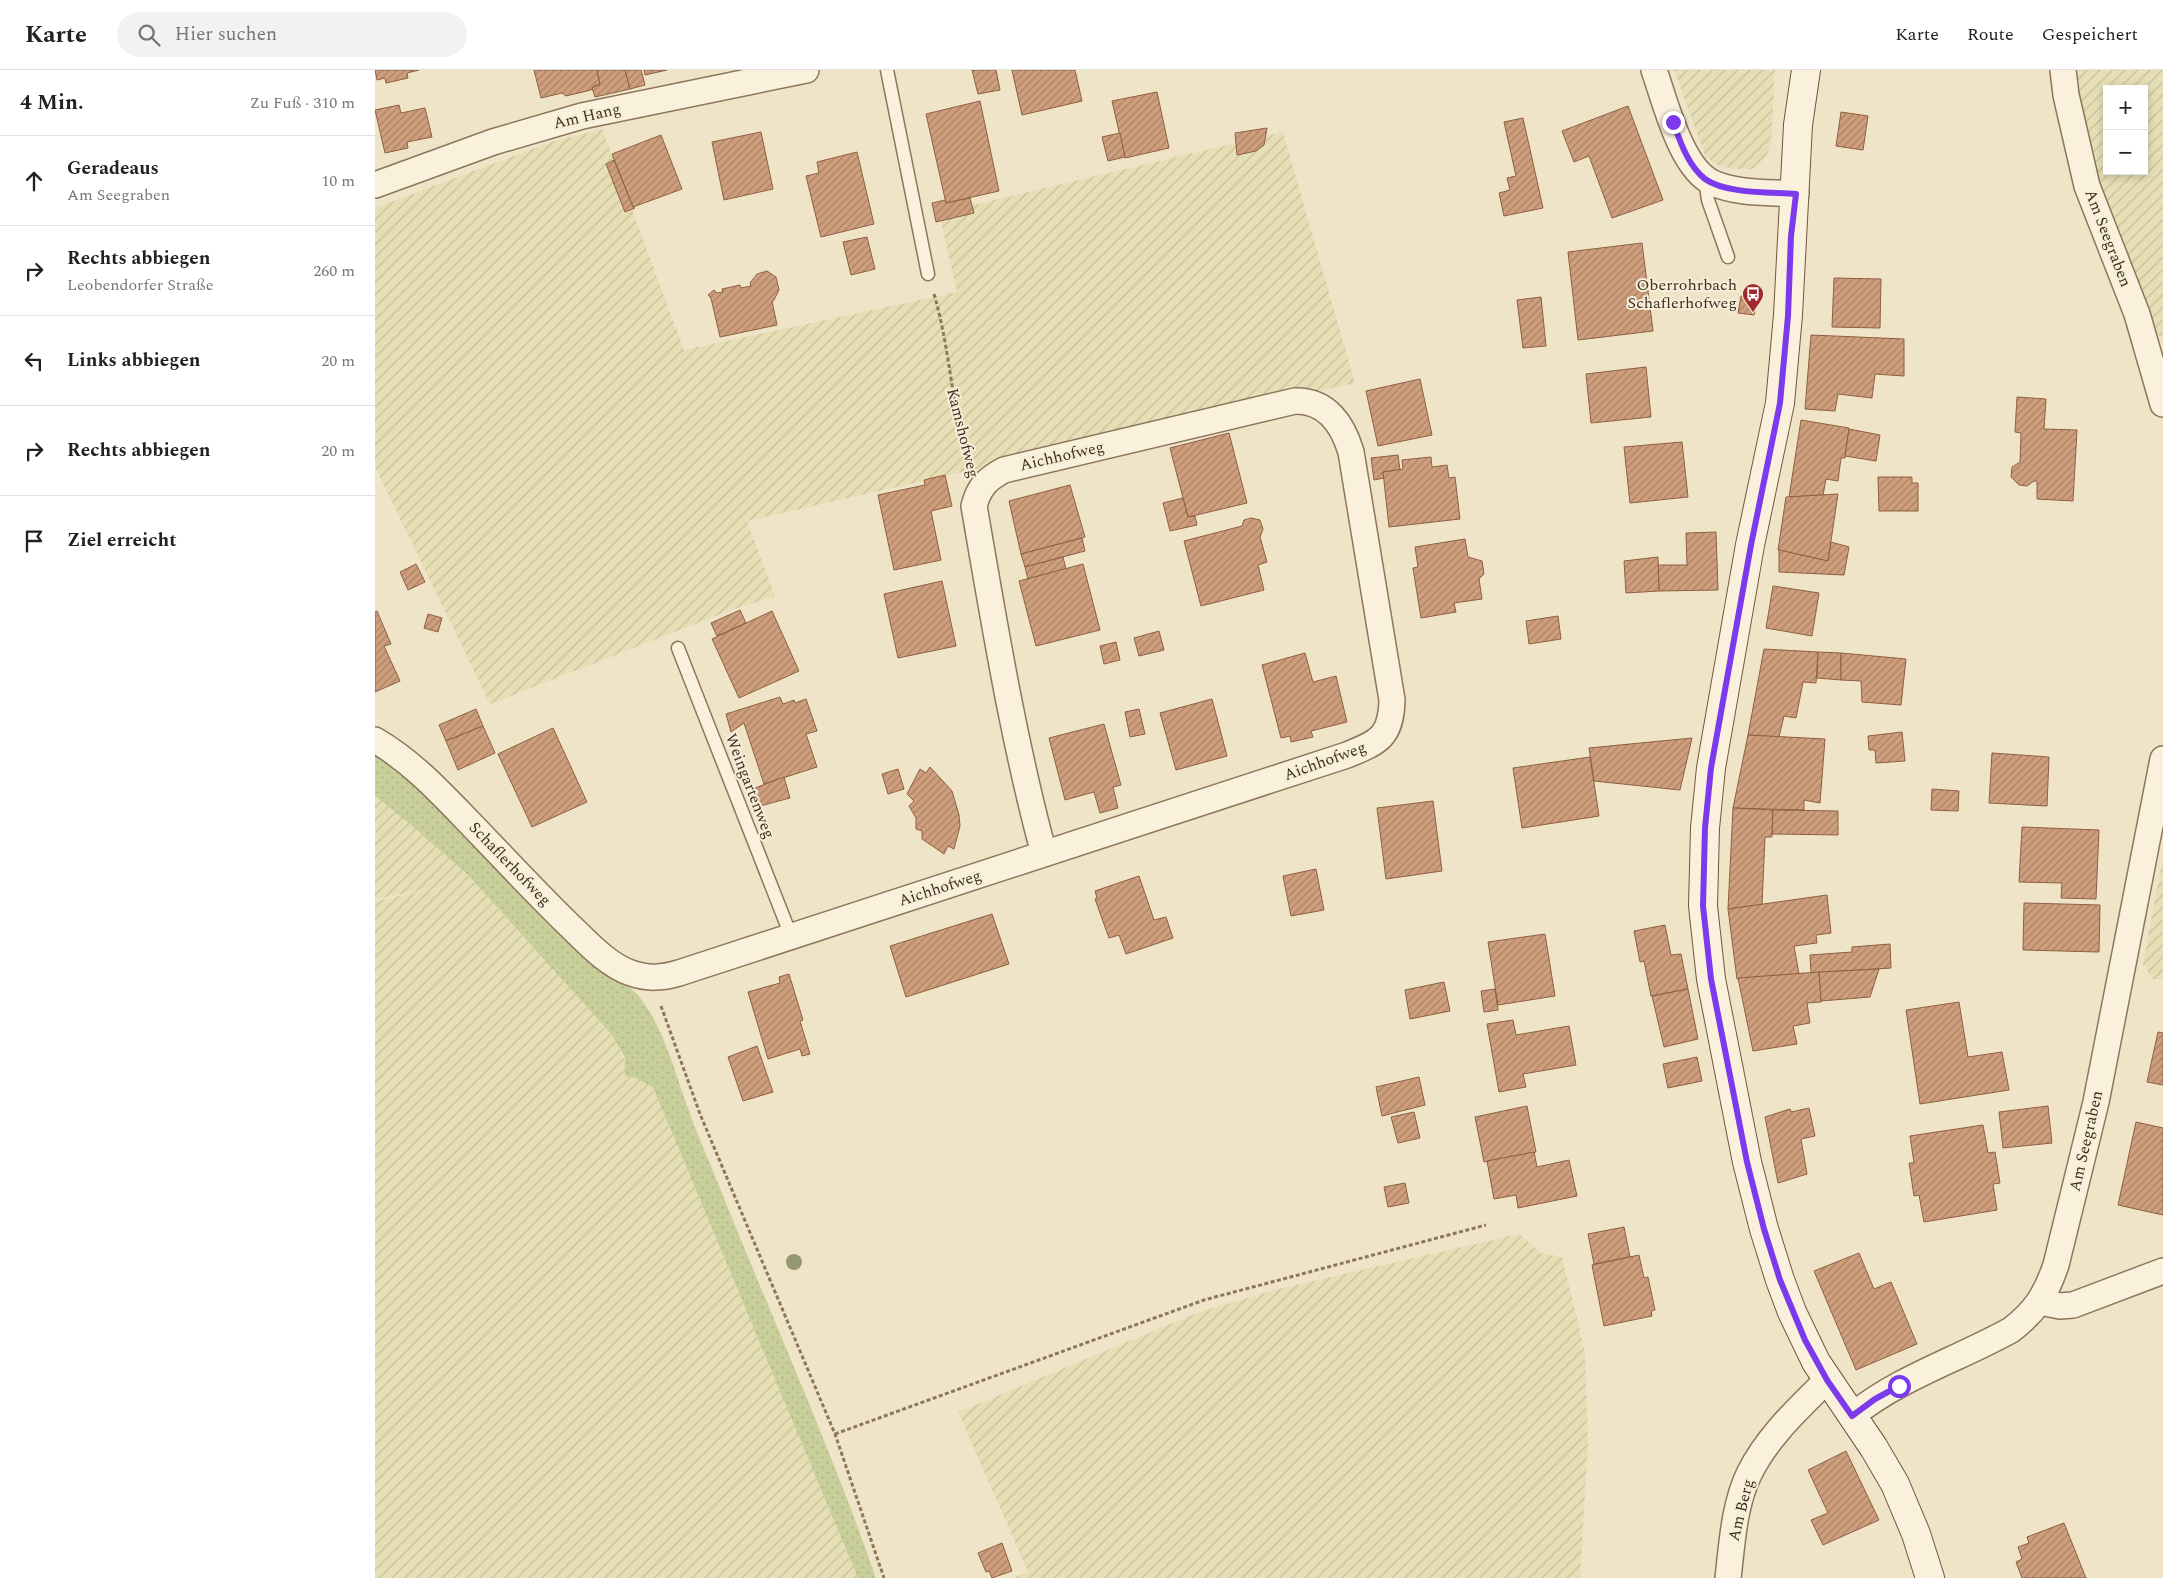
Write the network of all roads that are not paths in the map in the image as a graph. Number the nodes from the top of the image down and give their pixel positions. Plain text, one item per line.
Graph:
1 (806, 70) edge
2 (887, 70) edge
3 (1654, 70) edge
4 (1806, 70) edge
5 (2063, 70) edge
6 (1705, 179) junction
7 (375, 185) edge
8 (1796, 194) junction
9 (1728, 257) dead end
10 (928, 274) road end
11 (2163, 404) edge
12 (978, 491) joint
13 (678, 648) dead end
14 (375, 740) edge
15 (2163, 759) edge
16 (1044, 854) junction
17 (791, 936) junction
18 (650, 978) joint
19 (2163, 1271) edge
20 (2040, 1302) junction
21 (1827, 1380) junction
22 (1852, 1416) junction
23 (1728, 1578) edge
24 (1930, 1578) edge

1 - 7 street, Am Hang
2 - 10 lane
3 - 6 street
4 - 8 main road
5 - 11 street, Am Seegraben
6 - 8 street
6 - 9 lane
8 - 21 main road
12 - 16 street, Kamshofweg
12 - 16 street, Aichhofweg
13 - 17 lane, Weingartenweg
14 - 18 street, Schaflerhofweg
15 - 20 street, Am Seegraben
16 - 17 street, Aichhofweg
17 - 18 street, Aichhofweg
19 - 20 street
20 - 22 street, Am Seegraben
21 - 22 main road
21 - 23 street, Am Berg
22 - 24 main road

